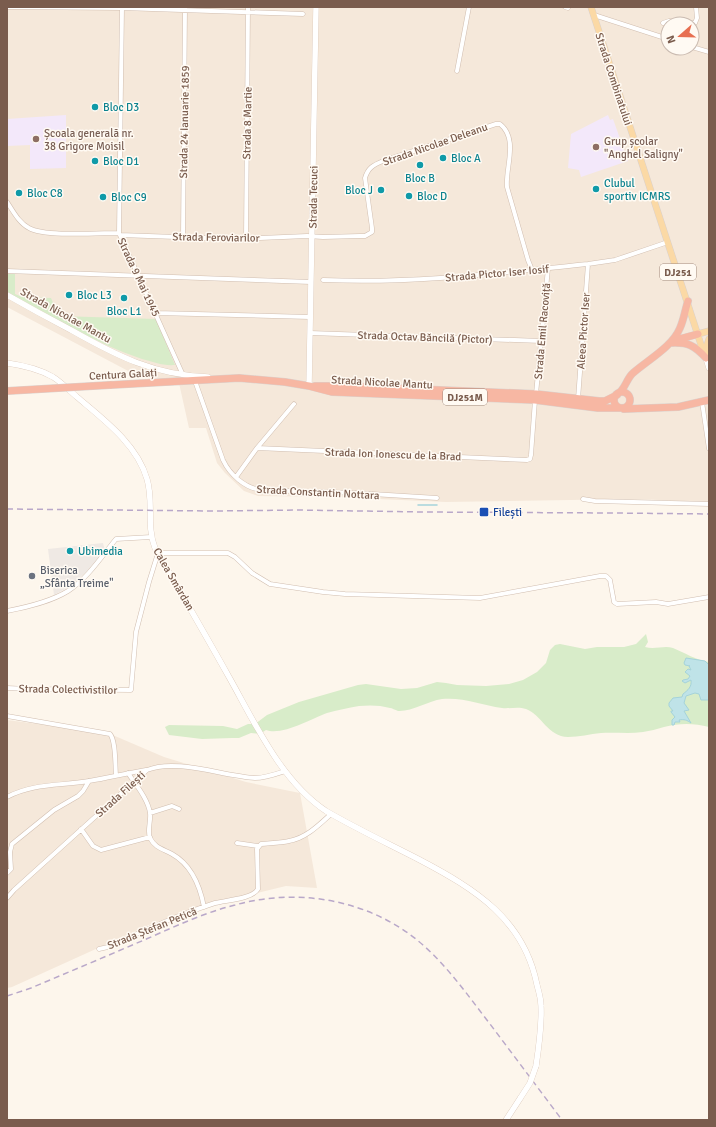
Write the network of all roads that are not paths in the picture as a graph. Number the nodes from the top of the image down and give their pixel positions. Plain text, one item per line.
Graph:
1 (7, 7) edge
2 (12, 7) edge
3 (42, 7) edge
4 (81, 7) edge
5 (122, 7) edge
6 (316, 7) edge
7 (469, 7) edge
8 (591, 7) edge
9 (184, 8) edge
10 (248, 10) edge
11 (303, 14) dead end
12 (593, 15) junction
13 (660, 36) edge
14 (457, 71) dead end
15 (7, 202) edge
16 (120, 234) junction
17 (312, 236) junction
18 (183, 237) junction
19 (246, 238) junction
20 (668, 242) junction
21 (588, 264) junction
22 (548, 268) junction
23 (532, 270) junction
24 (7, 271) edge
25 (139, 276) junction
26 (323, 280) dead end
27 (311, 282) junction
28 (7, 295) edge
29 (688, 301) junction
30 (156, 313) junction
31 (310, 317) junction
32 (709, 331) edge
33 (310, 333) junction
34 (698, 334) junction
35 (709, 340) edge
36 (541, 341) junction
37 (670, 343) junction
38 (706, 358) junction
39 (7, 363) edge
40 (709, 368) edge
41 (637, 370) junction
42 (183, 375) junction
43 (239, 378) junction
44 (195, 381) junction
45 (309, 386) junction
46 (7, 391) edge
47 (618, 394) junction
48 (535, 397) junction
49 (630, 397) junction
50 (578, 399) junction
51 (706, 401) edge
52 (294, 404) dead end
53 (622, 408) junction
54 (647, 409) junction
55 (257, 448) junction
56 (709, 449) edge
57 (529, 460) joint
58 (236, 477) junction
59 (437, 498) dead end
60 (583, 499) dead end
61 (709, 504) edge
62 (152, 537) junction
63 (158, 553) junction
64 (709, 597) edge
65 (7, 611) edge
66 (7, 688) edge
67 (7, 716) edge
68 (147, 770) junction
69 (285, 771) junction
70 (128, 773) junction
71 (116, 775) junction
72 (89, 781) junction
73 (133, 781) junction
74 (7, 797) edge
75 (180, 809) dead end
76 (150, 813) junction
77 (331, 814) junction
78 (81, 829) junction
79 (150, 837) junction
80 (237, 843) dead end
81 (258, 846) junction
82 (7, 873) edge
83 (7, 898) edge
84 (204, 907) junction
85 (99, 949) dead end
86 (506, 1120) edge

1 - 2 street
2 - 3 street
3 - 4 street
4 - 5 street
5 - 9 street
5 - 16 street, Strada 9 Mai 1945
6 - 17 main road, Strada Tecuci
7 - 14 street
8 - 12 main road, Strada Combinatului / DJ251
9 - 10 street
9 - 18 street, Strada 24 Ianuarie 1859
10 - 11 street
10 - 19 street, Strada 8 Martie
12 - 13 street
12 - 20 main road, Strada Combinatului / DJ251
15 - 16 street, Strada Feroviarilor
16 - 18 street, Strada Feroviarilor
16 - 25 street, Strada 9 Mai 1945
17 - 19 street, Strada Feroviarilor
17 - 23 street, Strada Nicolae Deleanu
17 - 27 main road, Strada Tecuci
18 - 19 street, Strada Feroviarilor
20 - 21 street, Strada Pictor Iser Iosif
20 - 29 main road, Strada Combinatului / DJ251
21 - 22 street, Strada Pictor Iser Iosif
21 - 50 street, Aleea Pictor Iser
22 - 23 street, Strada Pictor Iser Iosif
22 - 36 street, Strada Emil Racoviță
23 - 26 street, Strada Pictor Iser Iosif
24 - 25 street
25 - 27 street
25 - 30 street, Strada 9 Mai 1945
27 - 31 main road, Strada Tecuci
28 - 42 main road, Strada Nicolae Mantu / DJ251M
29 - 34 main road, Strada Combinatului / DJ251
29 - 37 highway
30 - 31 street
30 - 42 street, Strada 9 Mai 1945
31 - 33 main road, Strada Tecuci
32 - 34 main road
33 - 36 street, Strada Octav Băncilă (Pictor)
33 - 45 main road, Strada Tecuci
34 - 37 highway
34 - 38 main road, Strada Combinatului / DJ251
35 - 38 main road
36 - 48 street, Strada Emil Racoviță
37 - 38 highway
37 - 41 highway
38 - 40 main road, Strada Combinatului
39 - 62 main road, Calea Smârdan
41 - 47 highway
41 - 49 highway
42 - 43 main road, DJ251M
43 - 44 highway, Centura Galați
43 - 45 highway, DJ251M
44 - 46 highway, Centura Galați, bridge
44 - 58 street, Strada Constantin Nottara
45 - 48 highway, DJ251M
47 - 49 highway, DJ251M
47 - 50 highway, DJ251M
47 - 53 highway
48 - 50 highway, DJ251M
48 - 53 highway, DJ251M
48 - 57 street, Strada Emil Racoviță
49 - 53 highway
49 - 54 highway, DJ251M
51 - 54 highway, DJ251M
51 - 56 street
52 - 55 street
53 - 54 highway, DJ251M
55 - 57 street, Strada Ion Ionescu de la Brad
55 - 58 street
58 - 59 street, Strada Constantin Nottara
60 - 61 street
62 - 63 main road, Calea Smârdan
62 - 65 street
63 - 64 street
63 - 66 street, Strada Colectivistilor
63 - 69 main road, Calea Smârdan
67 - 71 street
68 - 69 street, Strada Filești
68 - 70 street
68 - 73 street, Strada Filești
69 - 77 main road, Calea Smârdan
70 - 71 street
70 - 73 street
71 - 72 street
72 - 74 street
72 - 82 street
73 - 76 street
73 - 78 street, Strada Filești
75 - 76 street
76 - 79 street
77 - 81 street
77 - 86 main road, Calea Smârdan, bridge
78 - 79 street
78 - 83 street, Strada Filești
79 - 84 street, Strada Ștefan Petică
80 - 81 street
81 - 84 street, Strada Ștefan Petică
84 - 85 street, Strada Ștefan Petică

